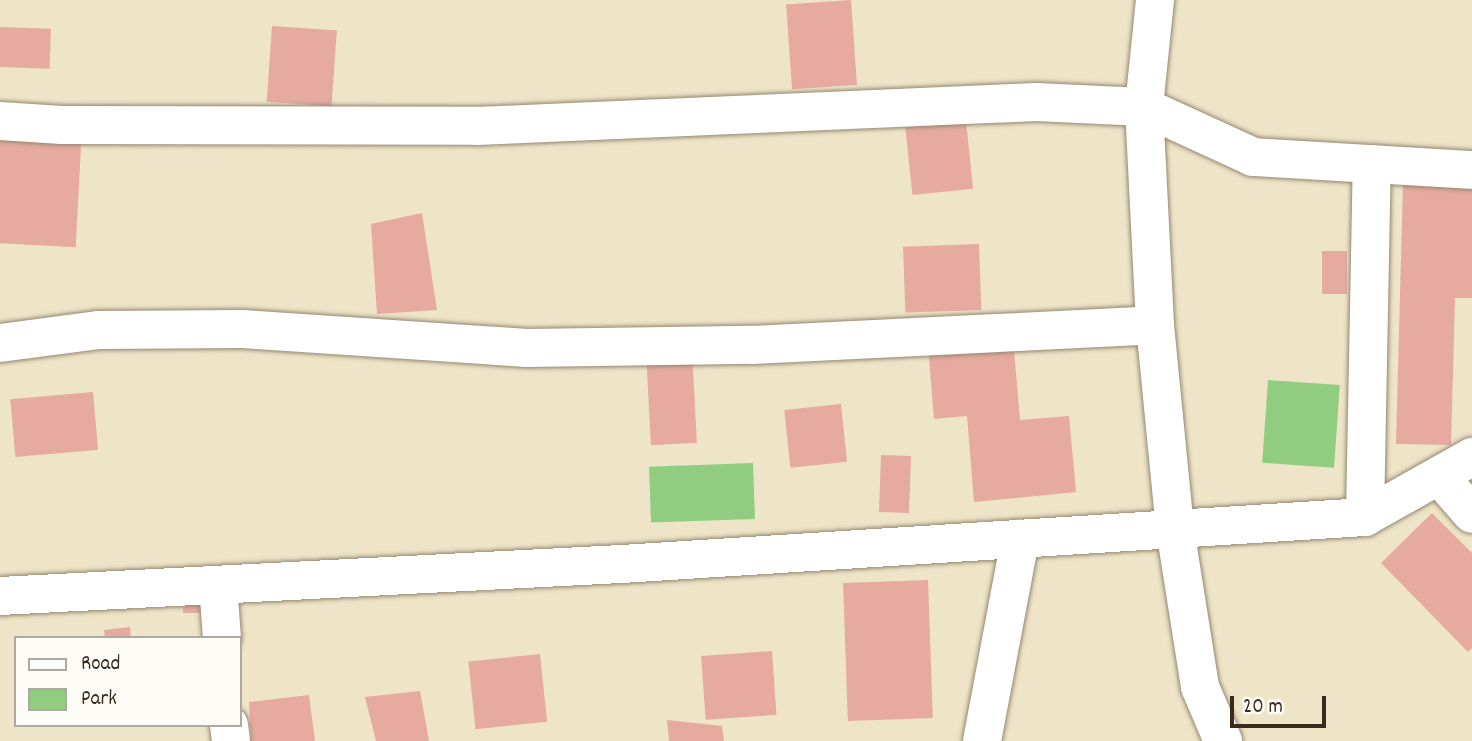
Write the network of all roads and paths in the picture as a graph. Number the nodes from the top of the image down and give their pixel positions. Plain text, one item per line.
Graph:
1 (1155, 0) edge
2 (1144, 107) junction
3 (0, 121) edge
4 (1372, 164) junction
5 (1472, 170) edge
6 (1155, 325) junction
7 (0, 343) edge
8 (1472, 457) edge
9 (1438, 476) junction
10 (1472, 514) edge
11 (1366, 517) junction
12 (1175, 529) junction
13 (1020, 538) junction
14 (218, 585) junction
15 (0, 596) edge
16 (222, 636) edge
17 (982, 741) edge
18 (1223, 741) edge

1 - 2 street
2 - 3 street
2 - 4 street
2 - 6 street
4 - 5 street
4 - 11 street
6 - 7 street
6 - 12 street
8 - 9 street
9 - 10 street
9 - 11 street
11 - 12 street
12 - 13 street
12 - 18 street
13 - 14 street
13 - 17 street
14 - 15 street
14 - 16 street

